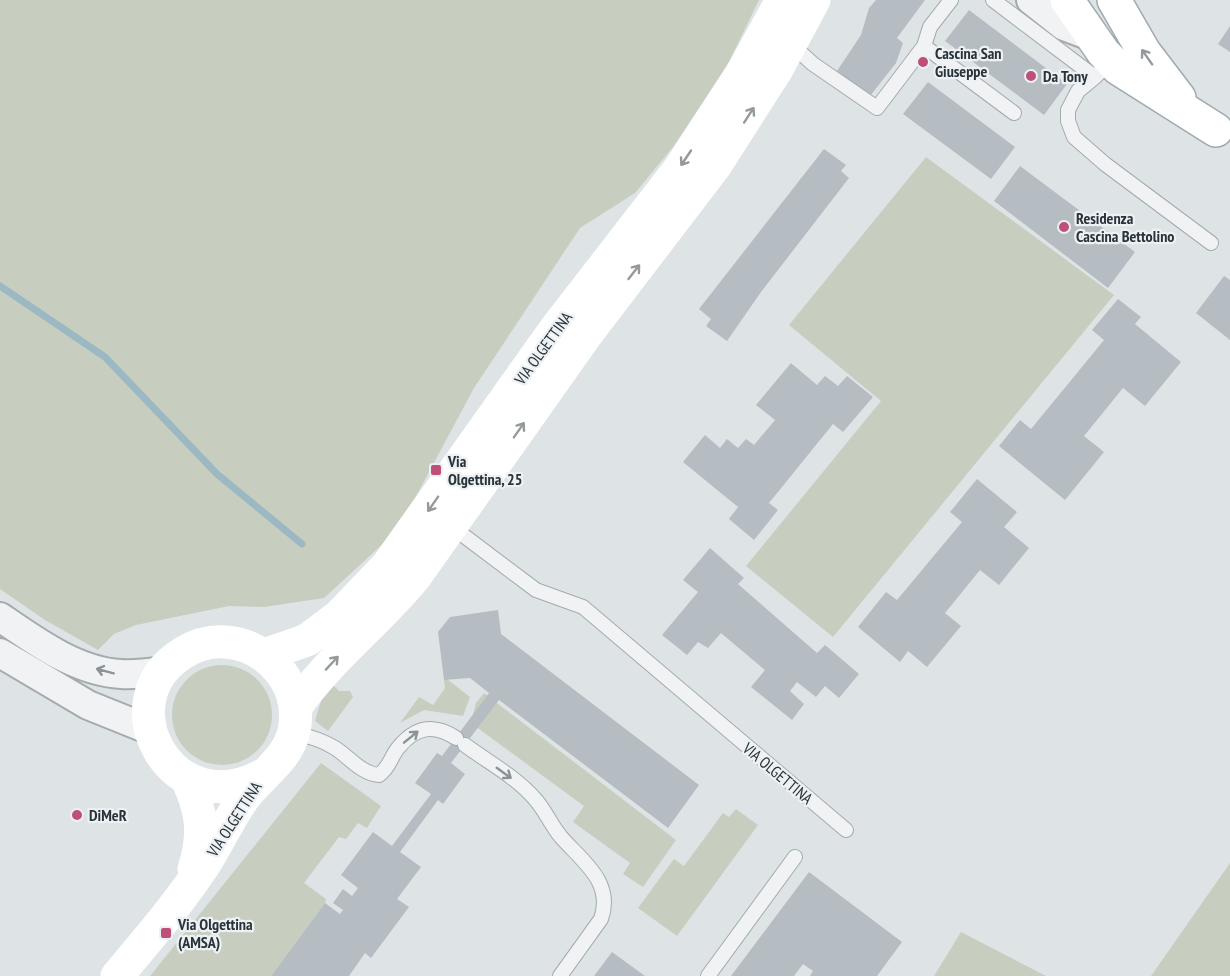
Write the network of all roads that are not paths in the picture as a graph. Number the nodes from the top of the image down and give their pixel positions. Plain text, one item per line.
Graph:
1 (782, 0) edge
2 (814, 0) edge
3 (951, 0) edge
4 (993, 0) edge
5 (1031, 0) edge
6 (1067, 0) edge
7 (1114, 0) edge
8 (791, 44) junction
9 (924, 46) junction
10 (1099, 58) junction
11 (1014, 113) dead end
12 (1223, 136) edge
13 (1211, 243) dead end
14 (452, 526) junction
15 (0, 617) edge
16 (0, 654) edge
17 (264, 655) junction
18 (163, 671) junction
19 (294, 720) junction
20 (150, 730) junction
21 (263, 775) junction
22 (187, 779) junction
23 (846, 830) dead end
24 (795, 857) dead end
25 (188, 888) junction
26 (117, 976) edge
27 (560, 976) edge
28 (708, 976) edge

1 -> 17 street, VIA OLGETTINA
2 - 8 street, VIA OLGETTINA
3 - 9 lane
4 - 10 lane
5 - 10 street
6 - 10 street
12 -> 7 street
8 - 9 lane
14 -> 8 street, VIA OLGETTINA
9 - 11 lane
10 - 12 street
10 - 13 lane
19 -> 14 street, VIA OLGETTINA
14 - 23 lane, VIA OLGETTINA
18 -> 15 street
16 - 20 street
17 - 18 street
17 - 19 street
18 - 20 street
19 - 21 street, VIA OLGETTINA
19 -> 27 lane
20 - 22 street
21 - 22 street
21 - 25 street, VIA OLGETTINA
22 - 25 street, VIA OLGETTINA
24 - 28 lane
25 - 26 street, VIA OLGETTINA

